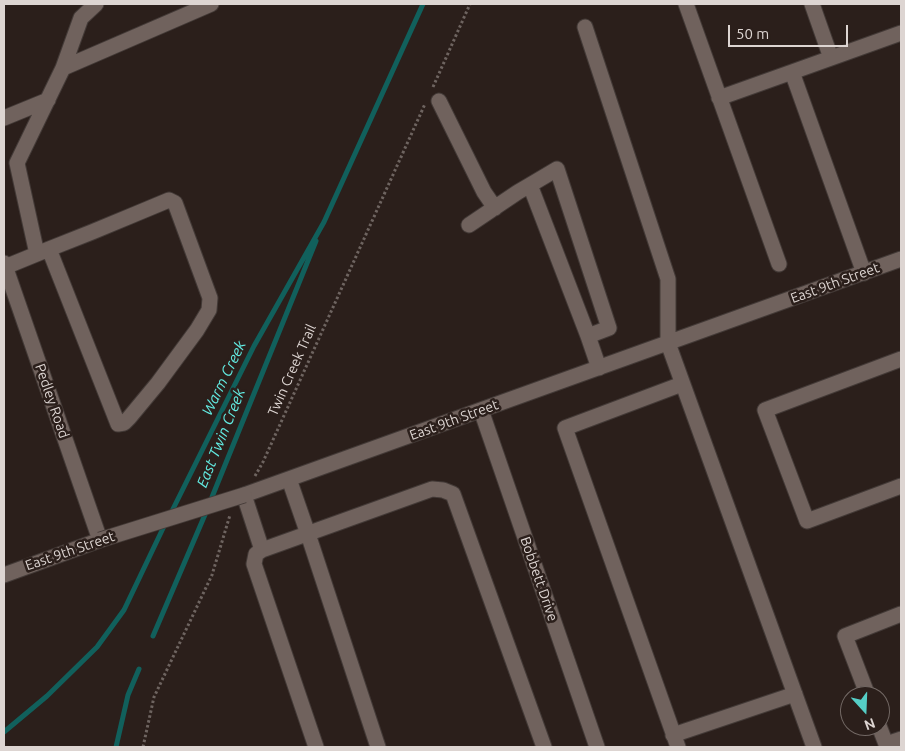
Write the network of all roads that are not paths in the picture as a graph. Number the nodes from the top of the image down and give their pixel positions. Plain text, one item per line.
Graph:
1 (96, 4) edge
2 (211, 4) edge
3 (686, 4) edge
4 (812, 4) edge
5 (585, 26) dead end
6 (901, 33) edge
7 (831, 58) junction
8 (64, 68) junction
9 (792, 72) junction
10 (719, 98) junction
11 (431, 99) road end
12 (48, 100) junction
13 (4, 118) edge
14 (530, 185) junction
15 (495, 208) junction
16 (469, 226) dead end
17 (43, 251) junction
18 (901, 259) edge
19 (779, 264) dead end
20 (4, 265) edge
21 (864, 273) junction
22 (588, 336) junction
23 (668, 343) junction
24 (901, 359) edge
25 (599, 368) junction
26 (682, 384) junction
27 (481, 410) junction
28 (289, 479) junction
29 (901, 486) edge
30 (244, 495) junction
31 (308, 534) junction
32 (100, 540) junction
33 (262, 550) junction
34 (4, 575) edge
35 (901, 614) edge
36 (864, 686) edge
37 (795, 694) junction
38 (883, 736) edge
39 (901, 739) edge
40 (676, 741) edge
41 (316, 747) edge
42 (378, 747) edge
43 (544, 747) edge
44 (597, 747) edge
45 (814, 747) edge

1 - 8 street
2 - 8 street
3 - 10 street
4 - 7 street
5 - 23 street
6 - 7 street
7 - 9 street
8 - 12 street
9 - 10 street
9 - 21 street
10 - 19 street
11 - 15 street
12 - 13 street
12 - 17 street
14 - 15 street
14 - 22 street
14 - 22 street
15 - 16 street
17 - 17 street
17 - 20 street
18 - 21 street, East 9th Street
20 - 32 street, Pedley Road
21 - 23 street, East 9th Street
22 - 25 street
23 - 25 street, East 9th Street
23 - 26 street
24 - 29 street
25 - 27 street, East 9th Street
26 - 37 street
26 - 40 street
27 - 28 street, East 9th Street
27 - 44 street, Bobbett Drive
28 - 30 street, East 9th Street
28 - 31 street
30 - 32 street, East 9th Street, bridge
30 - 33 street
31 - 33 street
31 - 42 street
31 - 43 street
32 - 34 street, East 9th Street
33 - 41 street
35 - 36 street
37 - 40 street
37 - 45 street
38 - 39 street

